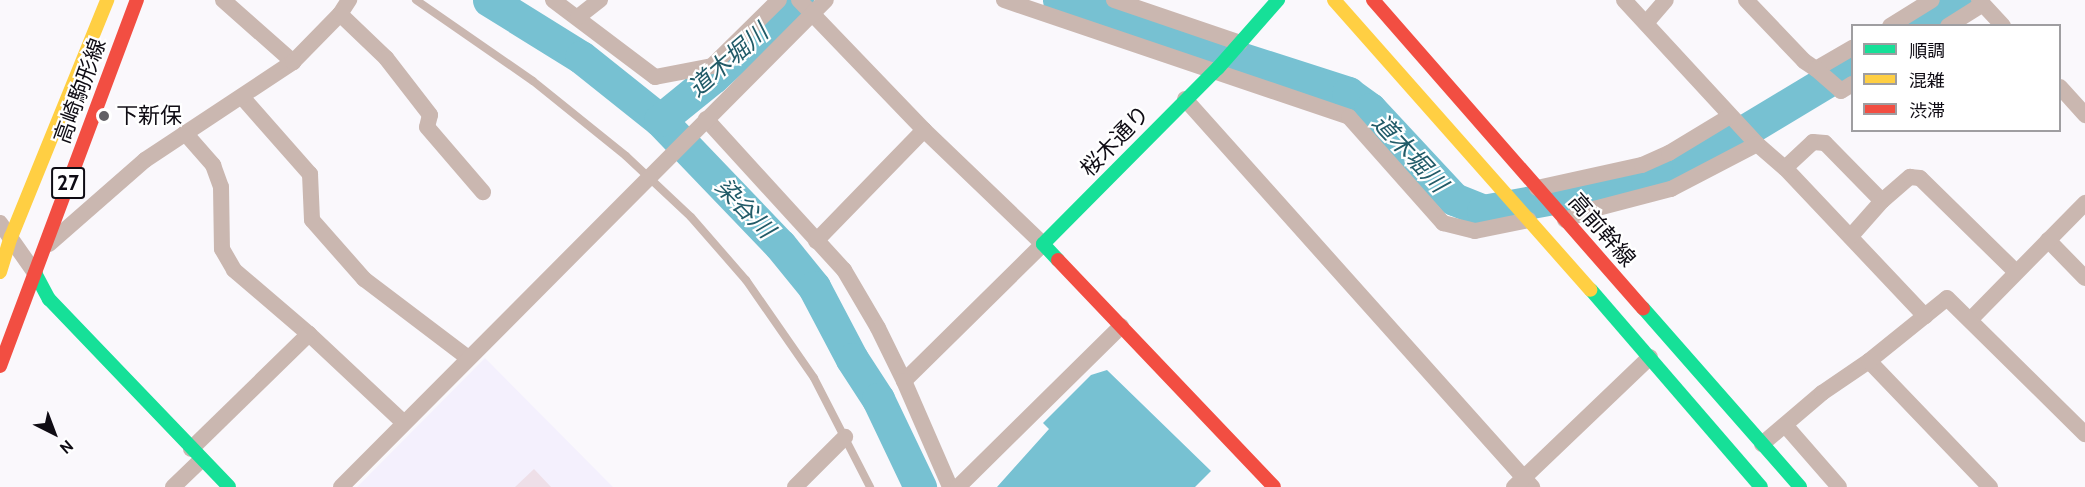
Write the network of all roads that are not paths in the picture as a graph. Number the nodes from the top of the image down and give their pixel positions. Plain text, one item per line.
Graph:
1 (107, 0) edge
2 (137, 0) edge
3 (223, 0) edge
4 (416, 0) edge
5 (553, 0) edge
6 (600, 0) edge
7 (779, 0) edge
8 (826, 0) edge
9 (1004, 0) edge
10 (1114, 0) edge
11 (1278, 0) edge
12 (1334, 0) edge
13 (1372, 0) edge
14 (1624, 0) edge
15 (1666, 0) edge
16 (1746, 0) edge
17 (1932, 0) edge
18 (1981, 2) edge
19 (344, 7) edge
20 (806, 7) edge
21 (578, 17) junction
22 (1646, 23) junction
23 (1893, 24) edge
24 (1951, 24) edge
25 (2001, 24) edge
26 (1238, 45) junction
27 (1851, 49) edge
28 (293, 62) junction
29 (1216, 70) junction
30 (1819, 72) junction
31 (1851, 85) edge
32 (2061, 88) edge
33 (242, 97) junction
34 (1185, 99) junction
35 (2085, 115) edge
36 (1731, 116) junction
37 (703, 122) junction
38 (924, 130) junction
39 (185, 133) junction
40 (1757, 144) junction
41 (1785, 168) junction
42 (651, 173) junction
43 (1537, 188) junction
44 (483, 192) dead end
45 (1882, 201) junction
46 (2085, 203) edge
47 (1529, 220) junction
48 (1566, 220) junction
49 (0, 224) edge
50 (1851, 236) junction
51 (11, 237) junction
52 (2048, 240) junction
53 (816, 241) junction
54 (1043, 244) junction
55 (45, 248) junction
56 (0, 272) edge
57 (2016, 272) junction
58 (35, 273) junction
59 (2085, 278) edge
60 (1925, 316) junction
61 (1971, 319) junction
62 (1121, 326) junction
63 (309, 334) junction
64 (1650, 357) junction
65 (468, 358) junction
66 (1869, 361) junction
67 (0, 366) edge
68 (904, 381) junction
69 (404, 423) junction
70 (1785, 425) junction
71 (2085, 434) edge
72 (845, 437) junction
73 (1762, 444) junction
74 (196, 454) junction
75 (1523, 484) edge
76 (173, 487) edge
77 (229, 487) edge
78 (340, 487) edge
79 (795, 487) edge
80 (870, 487) edge
81 (950, 487) edge
82 (958, 487) edge
83 (1274, 487) edge
84 (1761, 487) edge
85 (1800, 487) edge
86 (1839, 487) edge
87 (1990, 487) edge

1 - 51 street, 高崎駒形線 / 27
2 - 55 street, 高崎駒形線 / 27
3 - 28 street
4 - 42 lane
5 - 21 street
6 - 21 street
7 - 21 street
8 - 20 street
9 - 29 street
10 - 26 street
11 - 26 street
12 - 47 street
13 - 43 street, 高前幹線
14 - 22 street
15 - 22 street
16 - 30 street
17 - 23 street
18 - 24 street
18 - 25 street
19 - 28 street
19 - 44 street
20 - 37 street
20 - 38 street
22 - 36 street
26 - 29 street, 桜木通り
27 - 30 street
28 - 33 street
29 - 34 street, 桜木通り
29 - 47 street
30 - 31 street
32 - 35 street
33 - 39 street
33 - 65 street
34 - 54 street, 桜木通り
34 - 75 street
36 - 40 street
36 - 43 street
37 - 42 street
37 - 53 street
38 - 53 street
38 - 54 street
39 - 55 street
39 - 63 street
40 - 41 street
40 - 48 street
41 - 45 street
41 - 50 street
42 - 65 street
42 - 72 lane
43 - 48 street, 高前幹線
45 - 50 street
45 - 57 street
46 - 52 street
47 - 64 street
48 - 73 street, 高前幹線
49 - 51 street
50 - 60 street
51 - 56 street, 高崎駒形線 / 27
51 - 58 street
52 - 57 street
52 - 59 street
53 - 68 street
54 - 62 street
54 - 68 street
55 - 58 street, 高崎駒形線 / 27
57 - 61 street
58 - 67 street, 高崎駒形線 / 27
58 - 74 street
60 - 61 street
60 - 66 street
61 - 71 street
62 - 82 street
62 - 83 street
63 - 69 street
63 - 74 street
64 - 75 street
64 - 84 street
65 - 69 street
66 - 70 street
66 - 87 street
68 - 81 street
69 - 78 street
70 - 73 street
70 - 86 street
72 - 79 street
72 - 80 lane
73 - 85 street, 高前幹線
74 - 76 street
74 - 77 street

